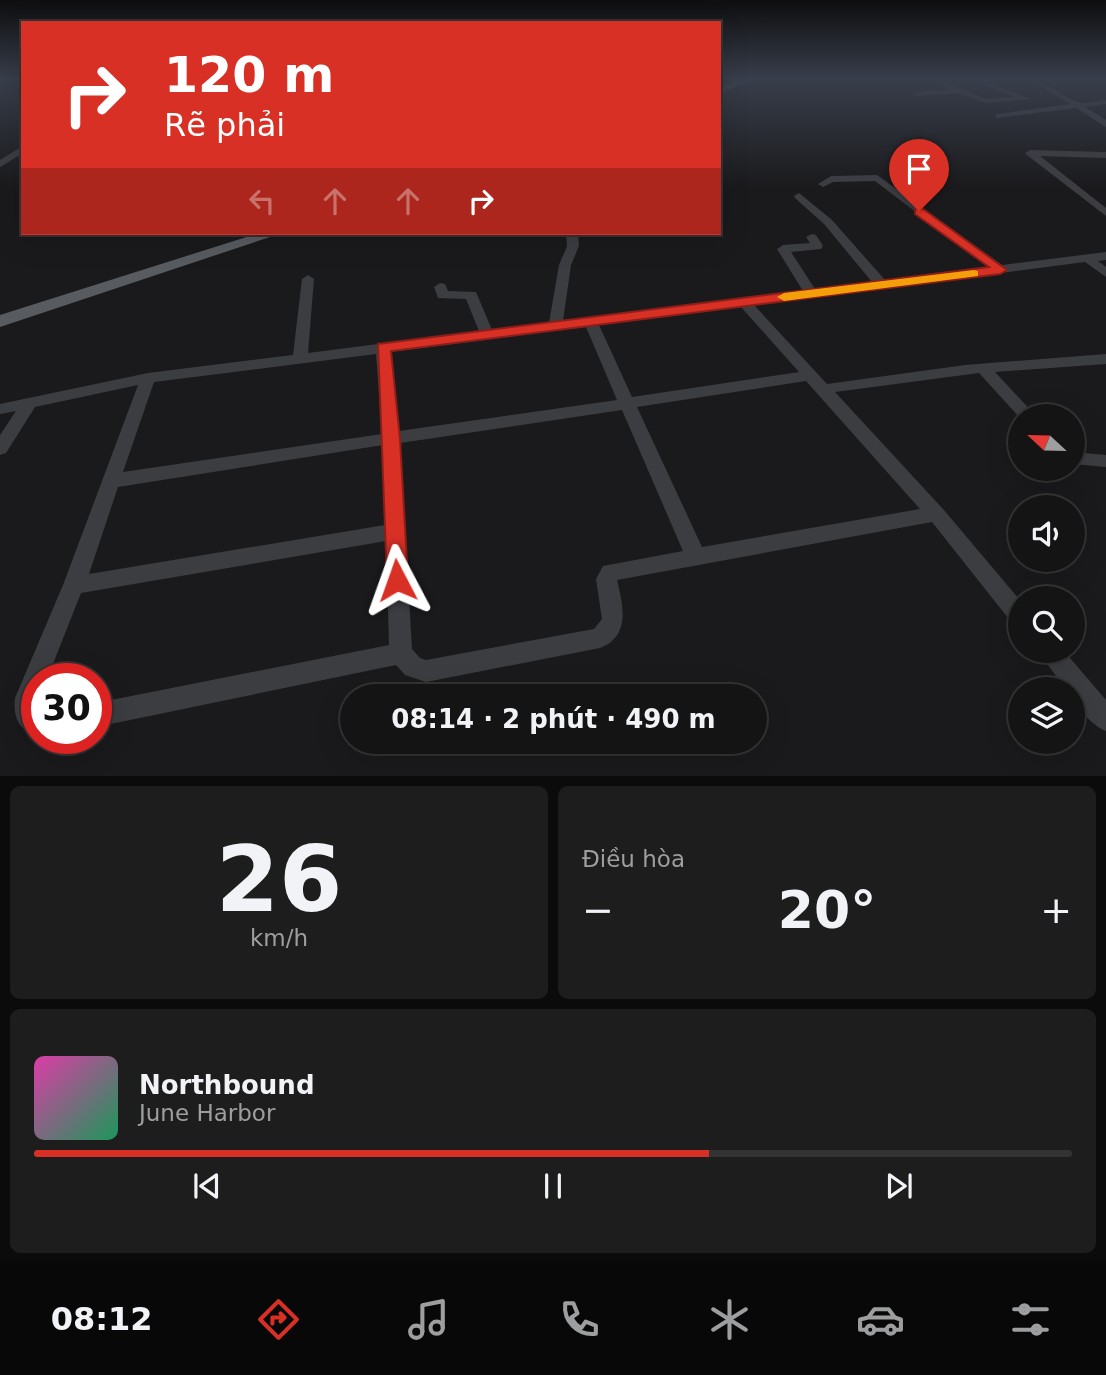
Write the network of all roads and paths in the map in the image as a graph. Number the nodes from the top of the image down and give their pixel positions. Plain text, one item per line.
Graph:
1 (1005, 115) edge
2 (999, 116) dead end
3 (21, 150) edge
4 (1106, 155) edge
5 (0, 164) edge
6 (823, 184) dead end
7 (799, 196) dead end
8 (1106, 213) edge
9 (268, 235) edge
10 (572, 235) edge
11 (812, 237) dead end
12 (1106, 256) edge
13 (1087, 258) junction
14 (1000, 270) junction
15 (1106, 273) edge
16 (308, 279) dead end
17 (882, 285) junction
18 (440, 287) dead end
19 (812, 294) junction
20 (744, 302) junction
21 (0, 321) edge
22 (591, 323) junction
23 (555, 326) junction
24 (487, 334) junction
25 (383, 347) junction
26 (300, 358) junction
27 (1106, 359) edge
28 (983, 368) junction
29 (811, 375) junction
30 (148, 377) junction
31 (825, 389) junction
32 (29, 404) junction
33 (1017, 404) edge
34 (627, 405) junction
35 (0, 409) edge
36 (391, 439) junction
37 (0, 449) edge
38 (1085, 459) edge
39 (1106, 461) edge
40 (111, 481) junction
41 (936, 514) junction
42 (394, 532) junction
43 (695, 555) junction
44 (74, 585) junction
45 (1008, 601) edge
46 (401, 653) junction
47 (42, 663) edge
48 (1059, 663) edge
49 (112, 712) edge
50 (1106, 719) edge

1 - 2 street
3 - 5 street
4 - 8 street
6 - 14 street
7 - 17 street
9 - 21 main road
10 - 23 street
11 - 19 street
12 - 13 street
13 - 14 street
13 - 15 street
14 - 17 street
16 - 26 street
17 - 19 street
18 - 24 street
19 - 20 street
20 - 22 street
20 - 29 street
22 - 23 street
22 - 34 street
23 - 24 street
24 - 25 street
25 - 26 street
25 - 36 street
26 - 30 street
27 - 28 street
28 - 31 street
28 - 33 street
29 - 31 street
29 - 34 street
30 - 32 street
30 - 40 street
31 - 41 street
32 - 35 street
32 - 37 street
34 - 36 street
34 - 43 street
36 - 40 street
36 - 42 street
38 - 39 street
40 - 44 street
41 - 43 street
41 - 45 street
42 - 44 street
42 - 46 street
43 - 46 street
44 - 47 street
46 - 49 street
48 - 50 street

